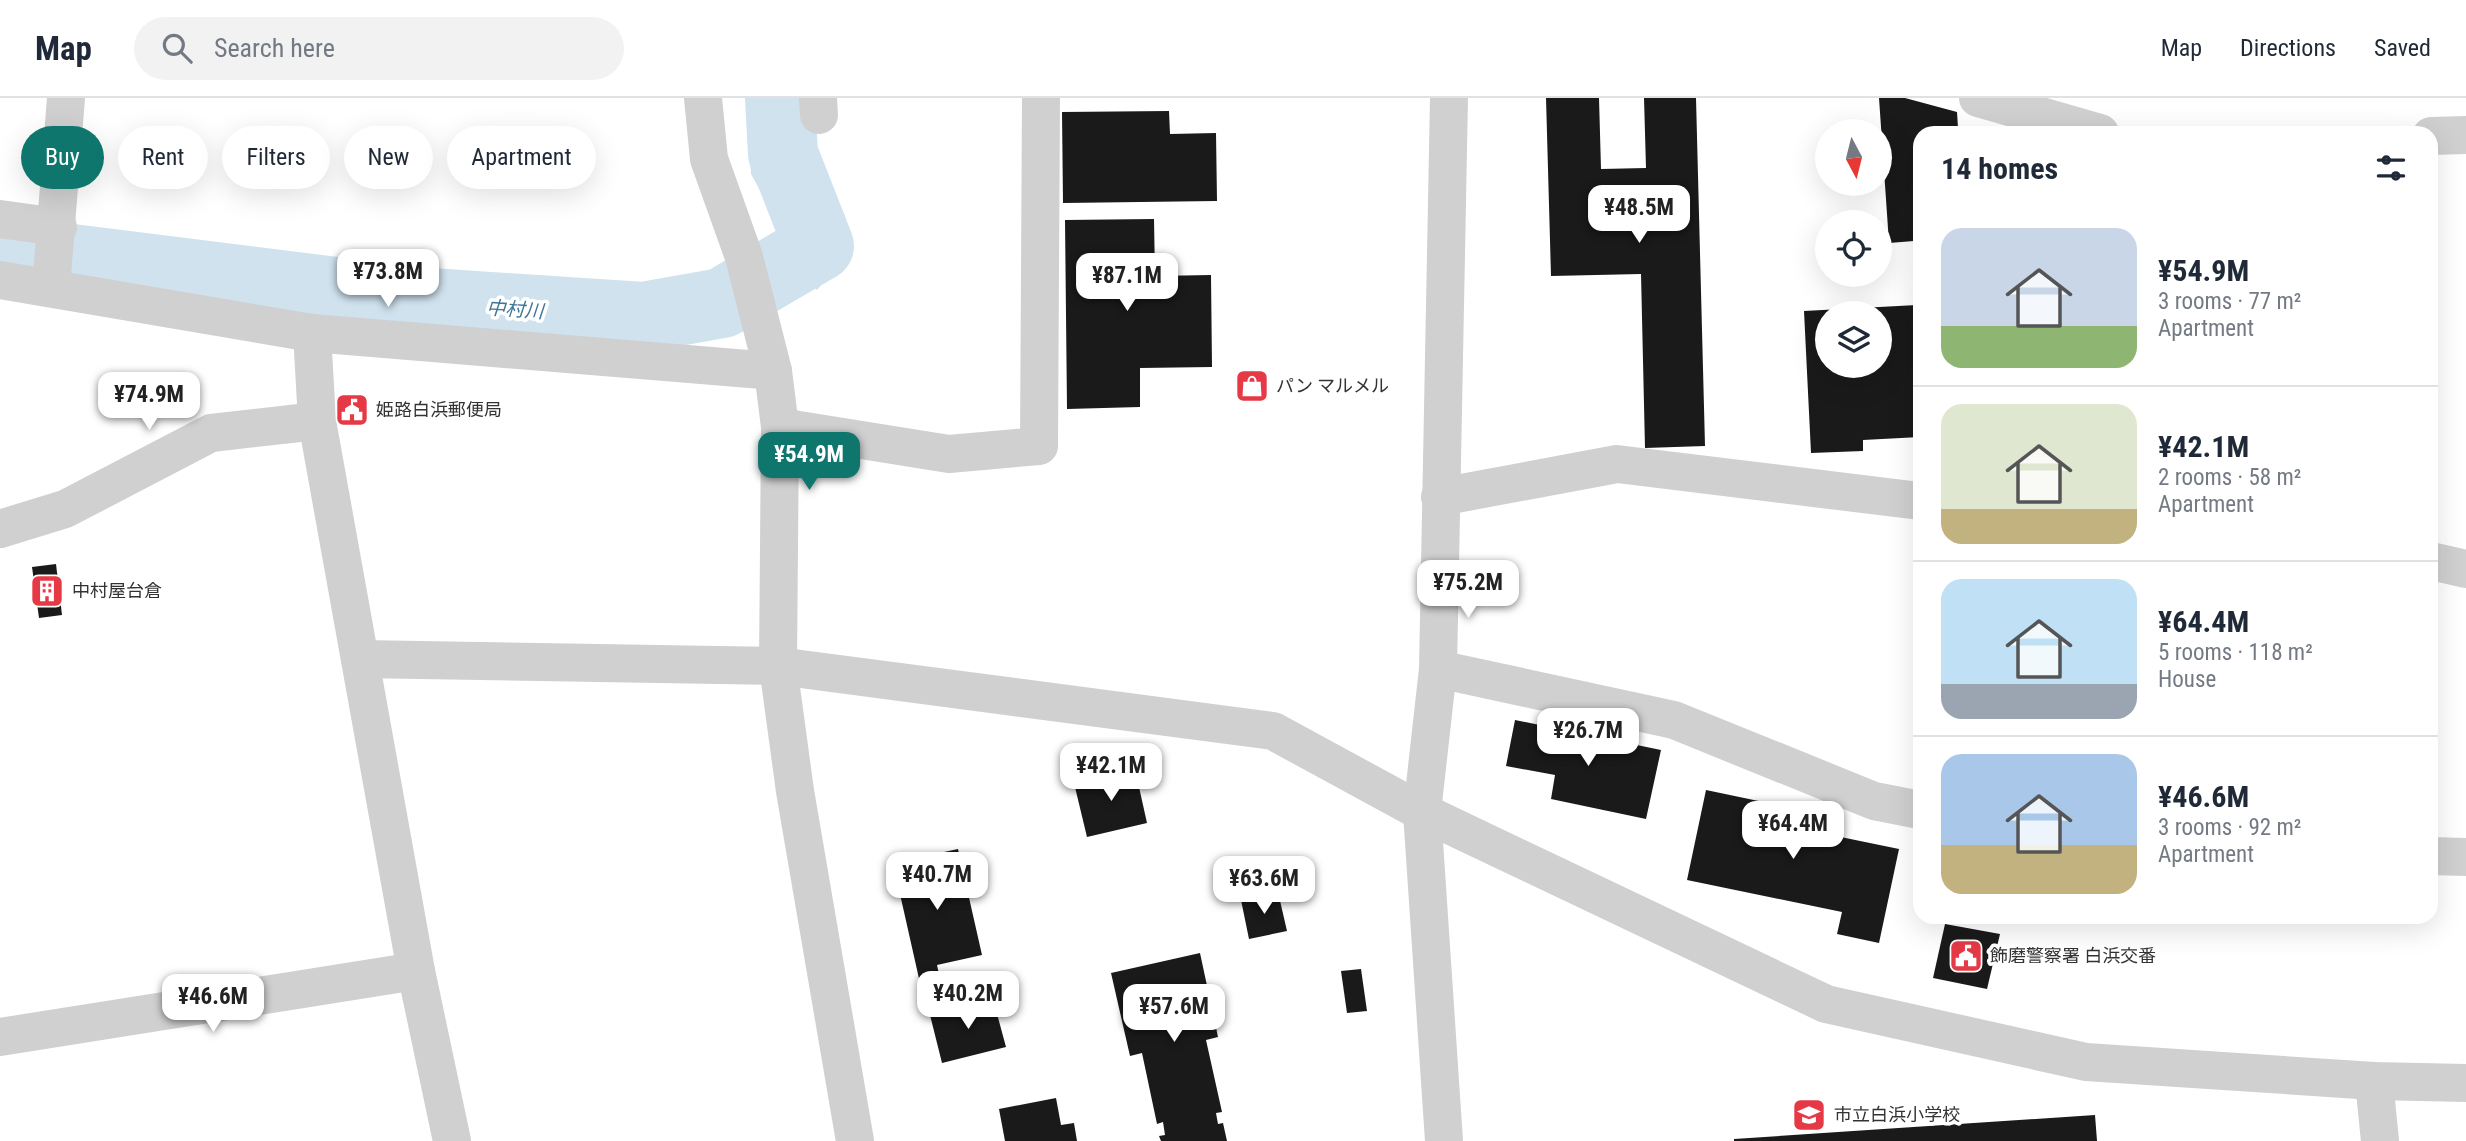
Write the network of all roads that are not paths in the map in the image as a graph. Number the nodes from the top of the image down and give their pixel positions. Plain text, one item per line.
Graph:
1 (66, 98) edge
2 (703, 98) edge
3 (1041, 98) edge
4 (1449, 98) edge
5 (1978, 98) edge
6 (2076, 126) edge
7 (2466, 135) edge
8 (2438, 136) edge
9 (0, 219) edge
10 (58, 226) junction
11 (0, 280) edge
12 (51, 288) junction
13 (312, 333) junction
14 (773, 371) junction
15 (317, 421) junction
16 (780, 427) junction
17 (1440, 497) junction
18 (1913, 500) edge
19 (0, 529) edge
20 (2438, 563) edge
21 (2466, 569) edge
22 (360, 659) junction
23 (778, 666) junction
24 (1438, 669) junction
25 (1913, 809) edge
26 (1422, 812) junction
27 (2438, 856) edge
28 (2466, 857) edge
29 (416, 971) junction
30 (0, 1037) edge
31 (2374, 1081) junction
32 (2466, 1083) edge
33 (452, 1141) edge
34 (855, 1141) edge
35 (1444, 1141) edge
36 (2380, 1141) edge

1 - 10 street
2 - 14 street
3 - 16 street
4 - 17 street
5 - 6 street
7 - 8 street
9 - 10 street
10 - 12 street
11 - 12 street
12 - 13 street
13 - 14 street
13 - 15 street
14 - 16 street
15 - 19 street
15 - 22 street
16 - 23 street
17 - 18 street
17 - 24 street
20 - 21 street
22 - 23 street
22 - 29 street
23 - 26 street
23 - 34 street
24 - 25 street
24 - 26 street
26 - 31 street
26 - 35 street
27 - 28 street
29 - 30 street
29 - 33 street
31 - 32 street
31 - 36 street

